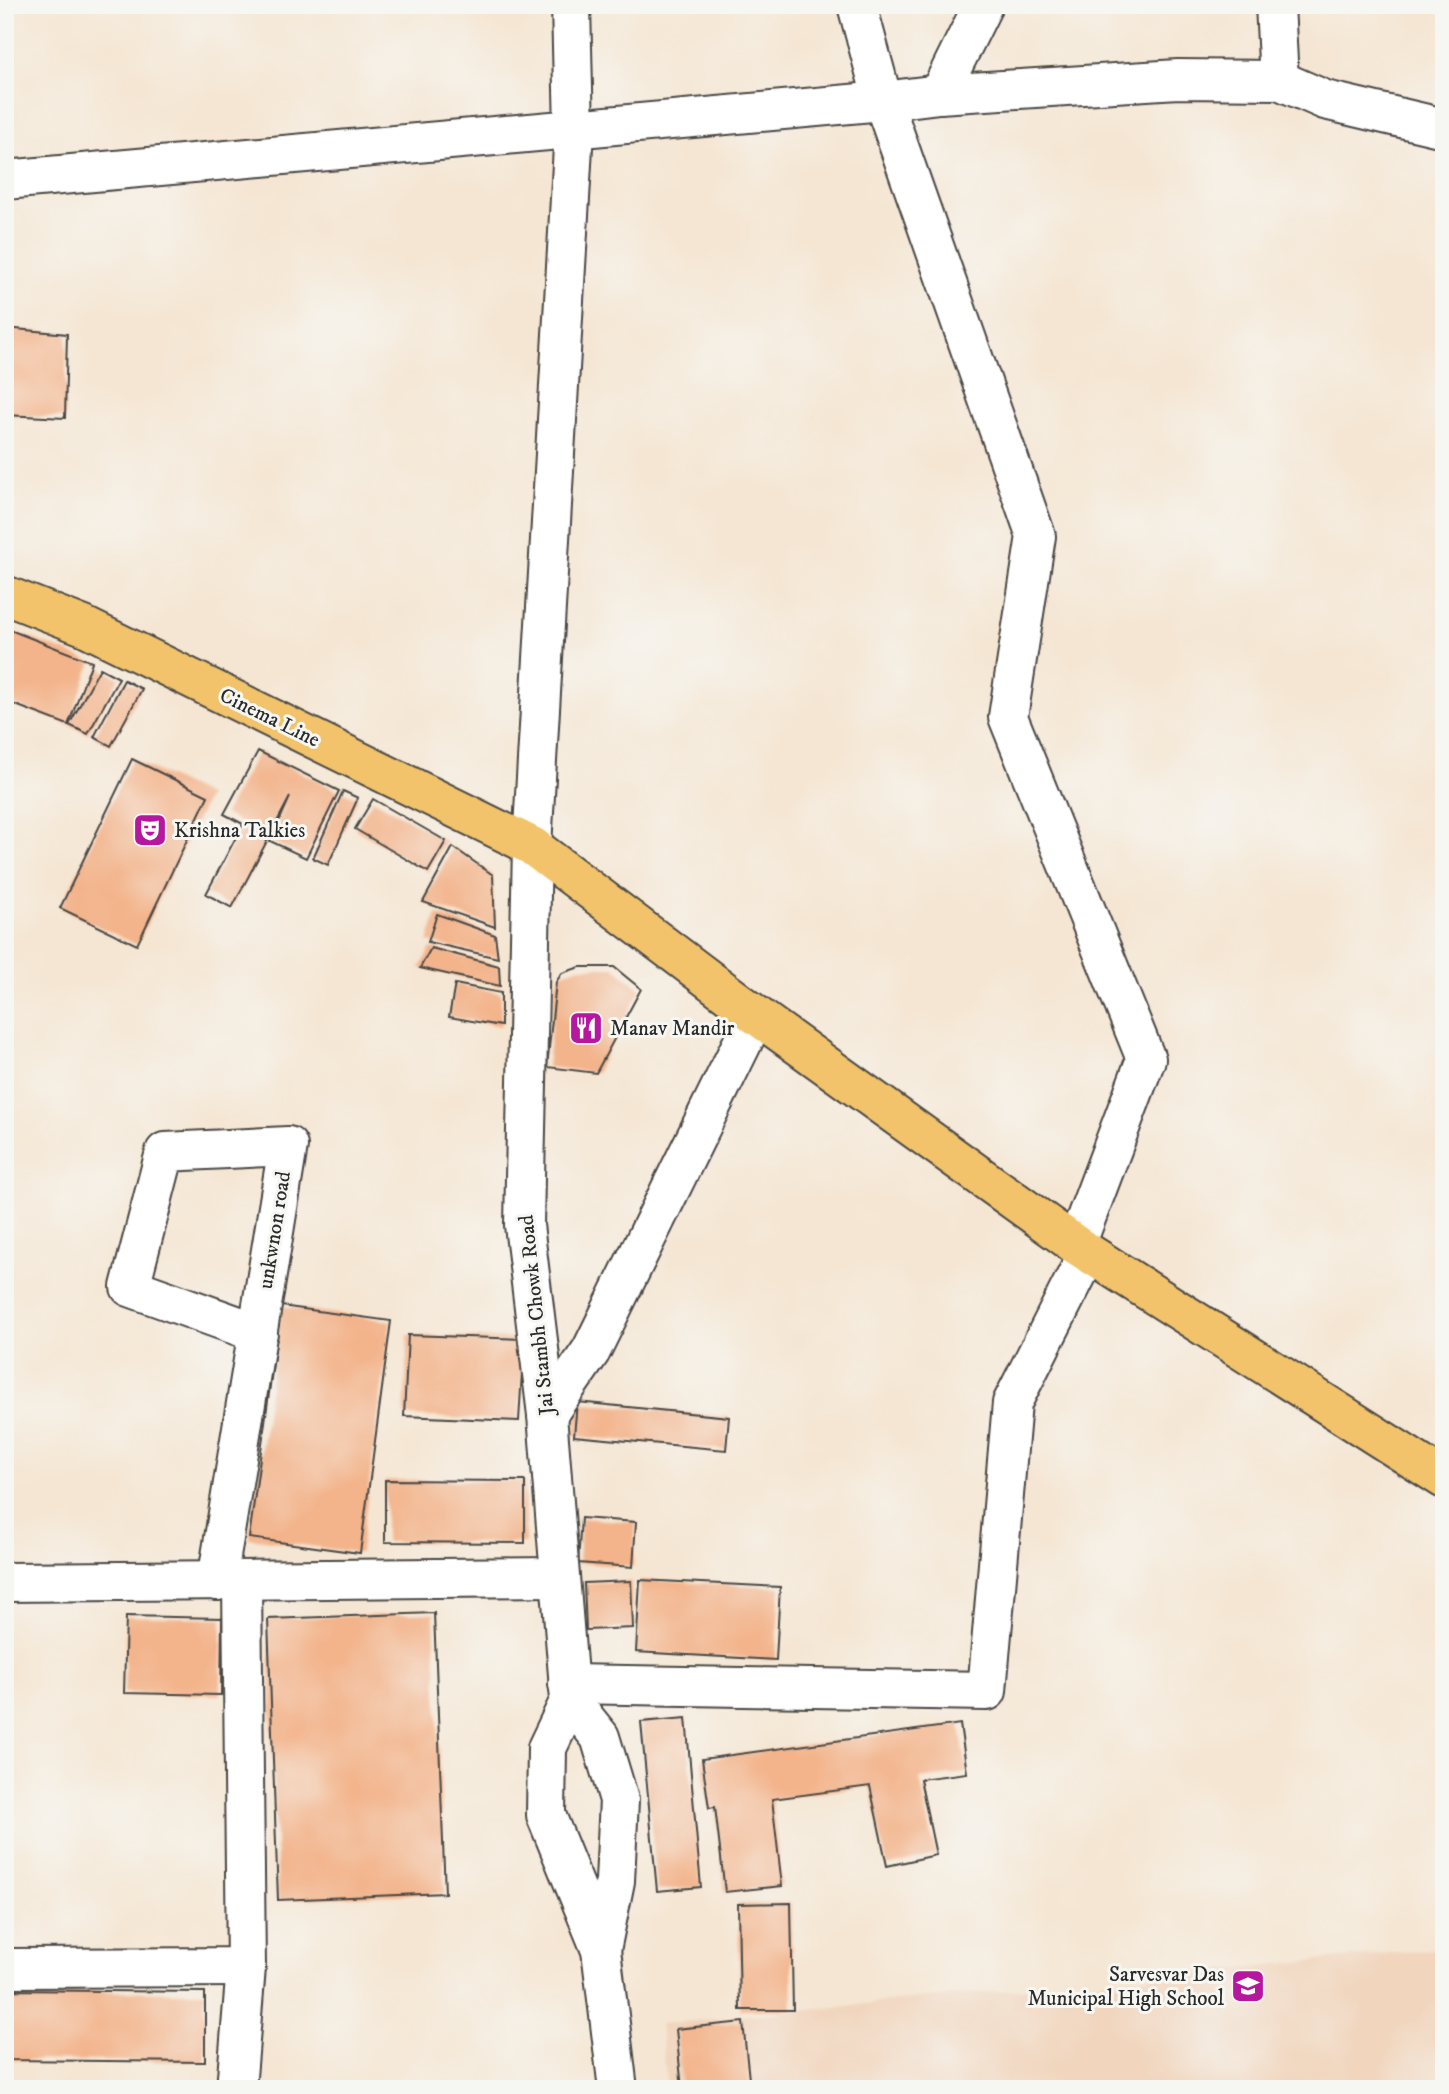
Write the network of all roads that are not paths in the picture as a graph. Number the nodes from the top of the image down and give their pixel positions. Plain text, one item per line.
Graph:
1 (571, 5) edge
2 (857, 5) edge
3 (983, 5) edge
4 (1275, 5) edge
5 (1279, 80) junction
6 (939, 94) junction
7 (883, 101) junction
8 (1444, 128) edge
9 (574, 130) junction
10 (5, 180) edge
11 (5, 595) edge
12 (532, 846) junction
13 (756, 1015) junction
14 (1082, 1249) junction
15 (258, 1333) junction
16 (547, 1415) junction
17 (1444, 1479) edge
18 (558, 1577) junction
19 (229, 1581) junction
20 (5, 1582) edge
21 (569, 1692) junction
22 (601, 1950) junction
23 (5, 1968) edge
24 (246, 1968) junction
25 (236, 2089) edge
26 (618, 2089) edge

1 - 9 street, Jai Stambh Chowk Road
2 - 7 street
3 - 6 street
4 - 5 street
5 - 6 street
5 - 8 street
6 - 7 street
7 - 9 street
7 - 14 street
9 - 10 street
9 - 12 street, Jai Stambh Chowk Road
11 - 12 main road, Cinema Line
12 - 13 main road, Cinema Line
12 - 16 street, Jai Stambh Chowk Road
13 - 14 main road, Cinema Line
13 - 16 street
14 - 17 main road, Cinema Line
14 - 21 street
15 - 15 street, unkwnon road
15 - 19 street, unkwnon road
16 - 18 street, Jai Stambh Chowk Road
18 - 19 street
18 - 21 street, Jai Stambh Chowk Road
19 - 20 street
19 - 24 street, unkwnon road
21 - 22 street
21 - 22 street
22 - 26 street
23 - 24 street
24 - 25 street, unkwnon road

